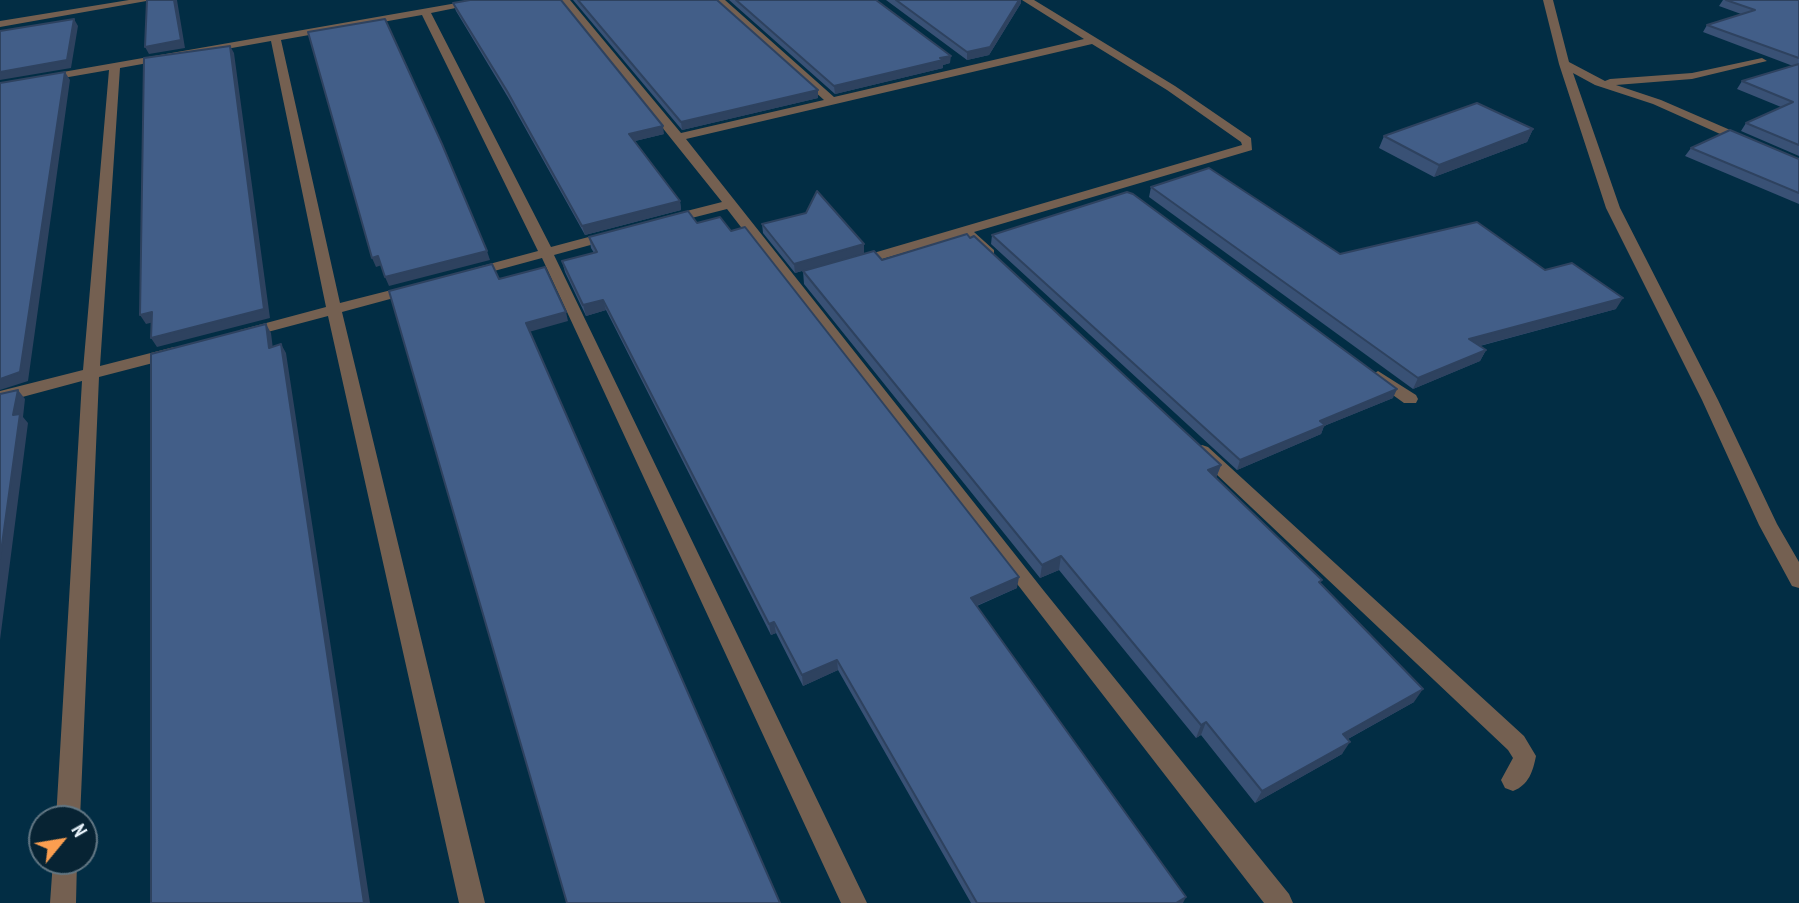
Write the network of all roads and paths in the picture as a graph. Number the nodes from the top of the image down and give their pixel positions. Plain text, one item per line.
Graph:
1 (147, 0) edge
2 (490, 0) edge
3 (565, 0) edge
4 (719, 0) edge
5 (1027, 0) edge
6 (1548, 0) edge
7 (113, 3) edge
8 (425, 12) junction
9 (0, 24) edge
10 (275, 36) junction
11 (1091, 41) junction
12 (1762, 61) dead end
13 (959, 63) dead end
14 (1564, 64) junction
15 (115, 66) junction
16 (970, 70) junction
17 (1599, 83) junction
18 (0, 86) edge
19 (833, 102) junction
20 (678, 137) junction
21 (1762, 148) edge
22 (729, 204) junction
23 (650, 225) edge
24 (624, 232) edge
25 (966, 232) junction
26 (546, 252) junction
27 (845, 265) edge
28 (1006, 270) edge
29 (453, 278) edge
30 (427, 285) edge
31 (334, 310) junction
32 (226, 338) edge
33 (185, 349) edge
34 (1365, 366) edge
35 (91, 373) junction
36 (0, 397) edge
37 (1410, 399) dead end
38 (1190, 440) edge
39 (1799, 580) edge
40 (1513, 780) dead end
41 (69, 805) edge
42 (64, 875) edge
43 (63, 903) edge
44 (472, 903) edge
45 (855, 903) edge
46 (1280, 903) edge

1 - 7 street
2 - 8 street
3 - 20 street
4 - 19 street
5 - 11 street
6 - 14 street
7 - 9 street
8 - 10 street
8 - 26 street
10 - 15 street
10 - 31 street
11 - 16 street
11 - 25 street
12 - 17 street
13 - 16 street
14 - 17 street
14 - 39 street
15 - 18 street
15 - 35 street
16 - 19 street
17 - 21 street
19 - 20 street
20 - 22 street
22 - 23 street
22 - 46 street
24 - 26 street
25 - 27 street
25 - 28 street
26 - 29 street
26 - 45 street
30 - 31 street
31 - 32 street
31 - 44 street
33 - 35 street
34 - 37 street
35 - 36 street
35 - 41 street
38 - 40 street
42 - 43 street

